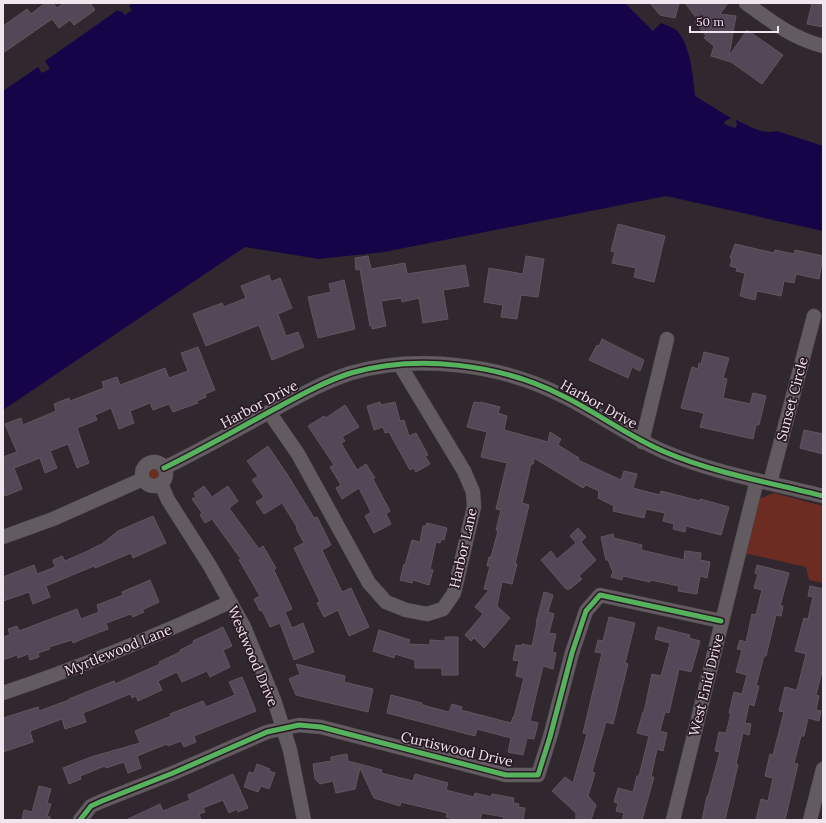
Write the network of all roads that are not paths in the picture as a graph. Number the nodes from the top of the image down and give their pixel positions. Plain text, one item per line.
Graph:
1 (746, 3) edge
2 (823, 46) edge
3 (814, 316) dead end
4 (667, 339) dead end
5 (400, 365) junction
6 (269, 412) junction
7 (642, 442) junction
8 (164, 468) junction
9 (143, 479) junction
10 (757, 480) junction
11 (770, 483) junction
12 (160, 484) junction
13 (823, 496) edge
14 (3, 537) edge
15 (230, 602) junction
16 (721, 622) junction
17 (3, 693) edge
18 (282, 728) junction
19 (823, 769) edge
20 (80, 820) edge
21 (304, 820) edge
22 (673, 820) edge
23 (810, 820) edge

1 - 2 street
3 - 11 street, Sunset Circle
4 - 7 street
5 - 6 street, Harbor Drive
5 - 6 street, Harbor Lane
5 - 7 street, Harbor Drive
6 - 8 street, Harbor Drive
7 - 10 street, Harbor Drive
8 - 9 street
8 - 12 street
9 - 12 street
9 - 14 street
10 - 11 street, Harbor Drive
10 - 16 street, West Enid Drive
11 - 13 street, Harbor Drive
12 - 15 street, Westwood Drive
15 - 17 street, Myrtlewood Lane
15 - 18 street, Westwood Drive
16 - 18 street, Curtiswood Drive
16 - 22 street, West Enid Drive
18 - 20 street, Curtiswood Drive
18 - 21 street, Westwood Drive
19 - 23 street

